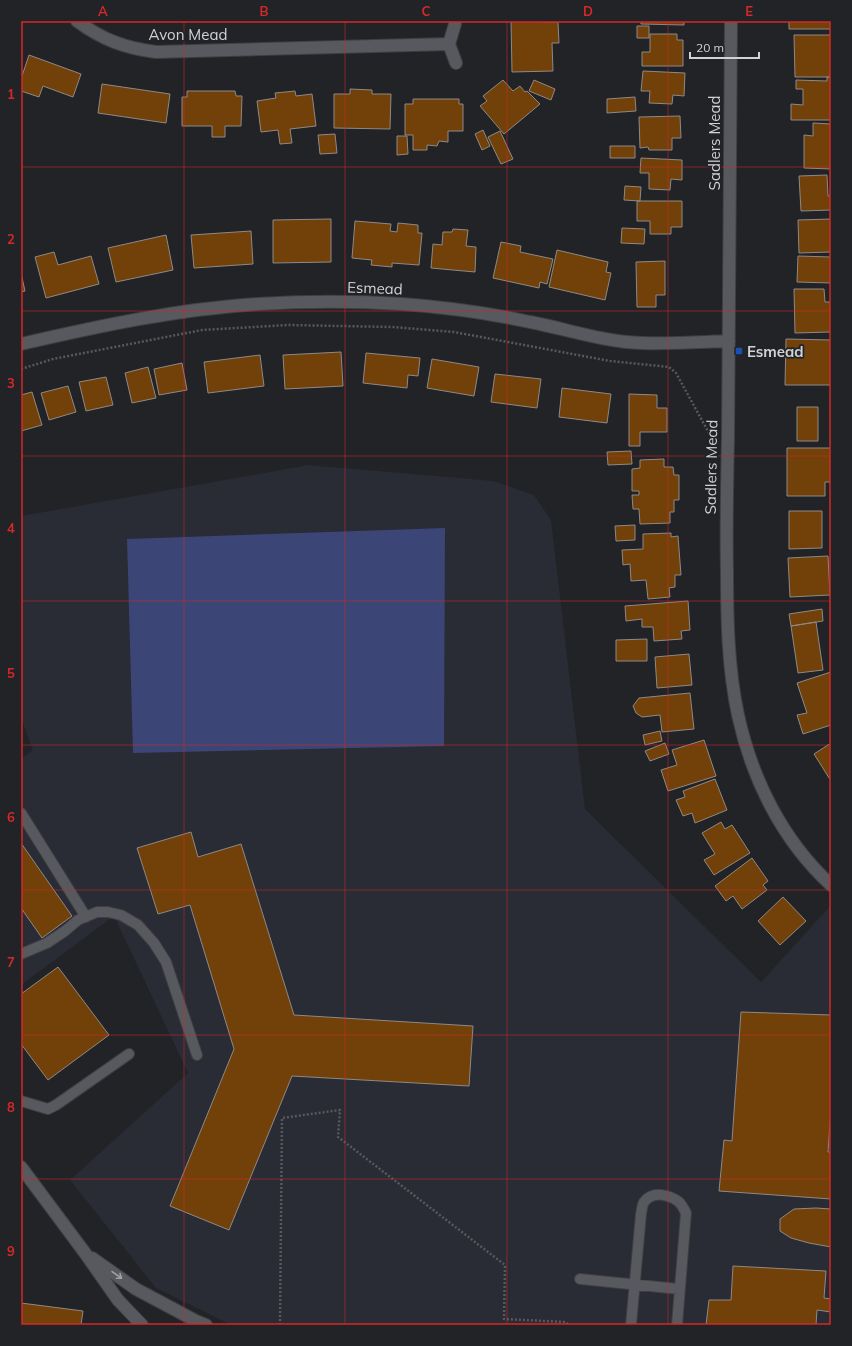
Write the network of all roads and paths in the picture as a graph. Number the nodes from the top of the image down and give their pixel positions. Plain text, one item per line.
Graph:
1 (77, 21) edge
2 (731, 21) edge
3 (456, 24) dead end
4 (449, 44) junction
5 (456, 63) dead end
6 (728, 341) junction
7 (21, 344) edge
8 (21, 369) edge
9 (712, 439) dead end
10 (21, 813) edge
11 (831, 885) edge
12 (86, 917) junction
13 (21, 954) edge
14 (129, 1054) dead end
15 (197, 1055) dead end
16 (21, 1102) edge
17 (21, 1167) edge
18 (85, 1253) junction
19 (580, 1280) dead end
20 (634, 1286) junction
21 (679, 1289) junction
22 (142, 1325) edge
23 (206, 1325) edge
24 (280, 1325) edge
25 (569, 1325) edge
26 (631, 1325) edge
27 (677, 1325) edge

1 - 4 street, Avon Mead
2 - 6 street, Sadlers Mead
3 - 4 street
4 - 5 street
6 - 7 street, Esmead
6 - 11 street, Sadlers Mead
8 - 9 path
10 - 12 lane
12 - 13 lane
12 - 15 lane
14 - 16 lane
17 - 18 street
18 - 22 street
18 -> 23 street
19 - 20 lane
20 - 21 lane
20 - 21 lane
20 - 26 lane
21 - 27 lane
24 - 25 path

